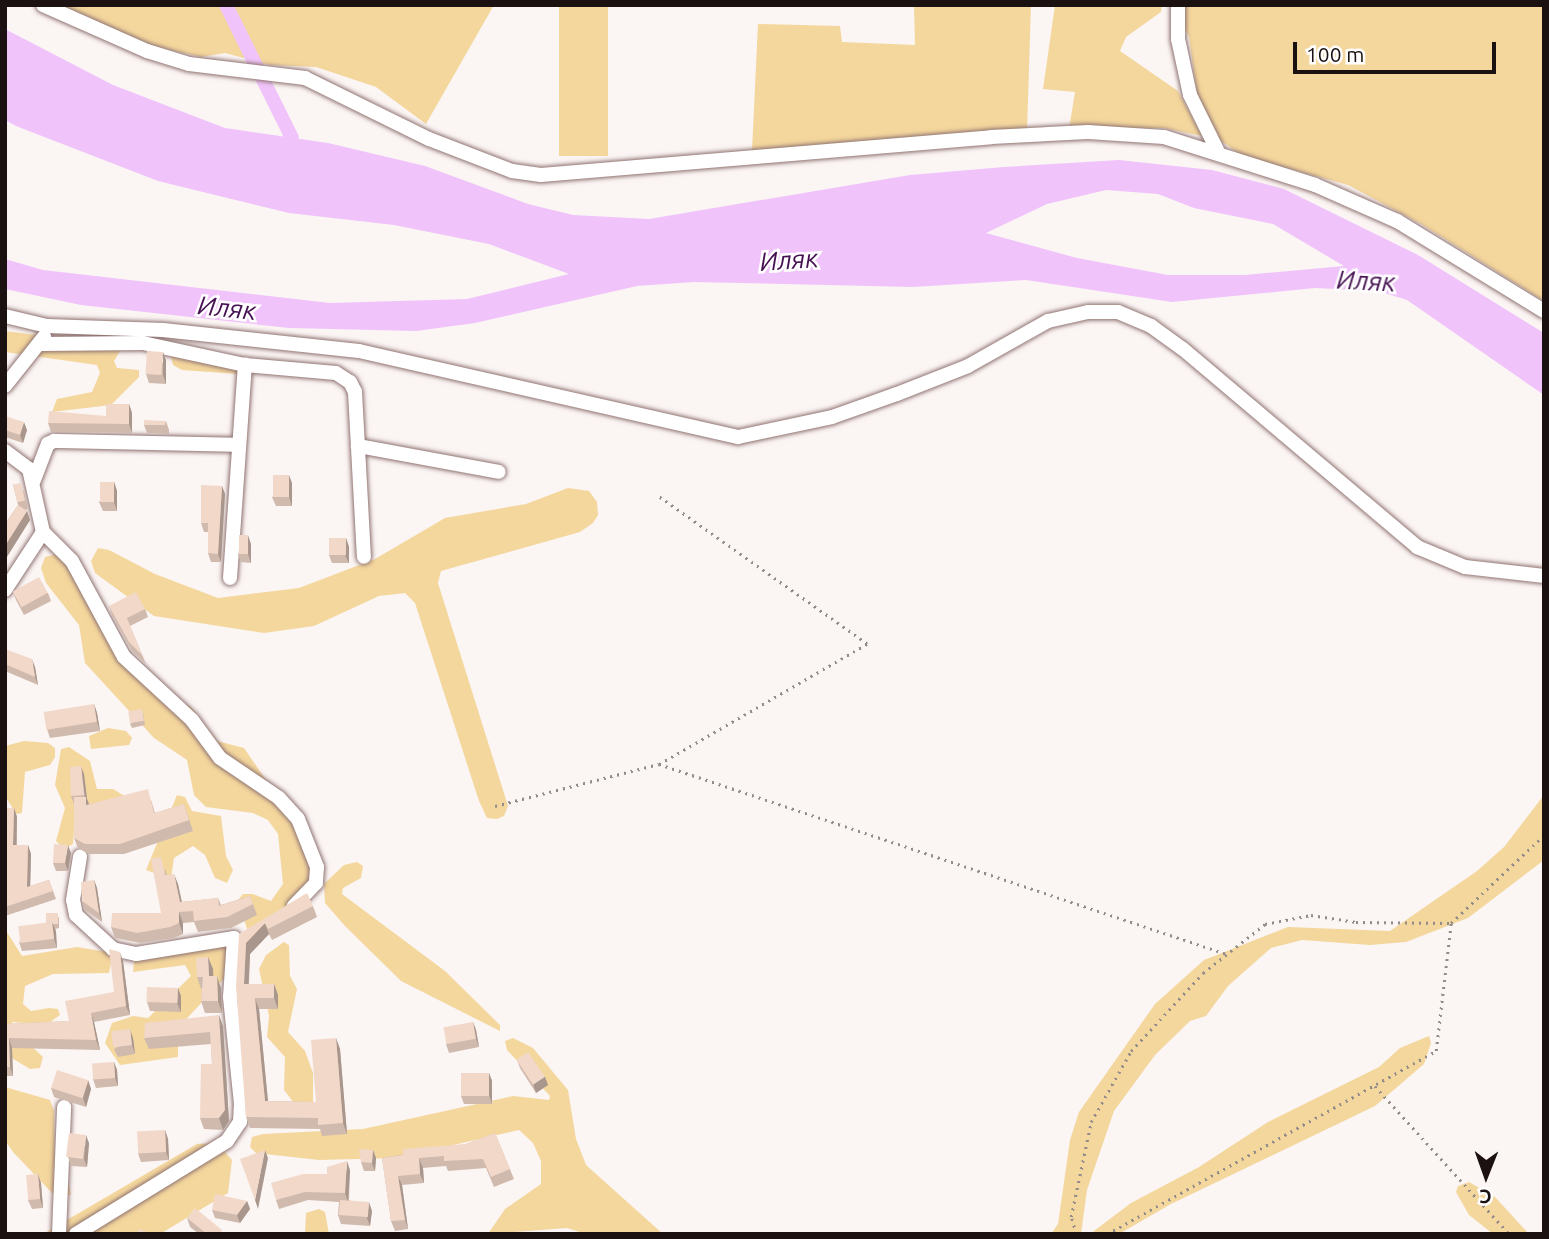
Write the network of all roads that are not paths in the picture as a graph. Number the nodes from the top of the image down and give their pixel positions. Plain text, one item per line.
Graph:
1 (43, 5) edge
2 (1178, 5) edge
3 (1217, 152) junction
4 (1544, 312) edge
5 (5, 316) edge
6 (47, 326) junction
7 (41, 344) junction
8 (245, 365) junction
9 (5, 386) edge
10 (239, 445) junction
11 (358, 446) junction
12 (5, 451) edge
13 (499, 472) dead end
14 (34, 480) junction
15 (43, 533) junction
16 (364, 557) dead end
17 (1544, 576) edge
18 (230, 578) dead end
19 (5, 590) edge
20 (80, 857) dead end
21 (279, 914) edge
22 (64, 1107) dead end
23 (59, 1234) edge
24 (76, 1234) edge

1 - 3 street
2 - 3 street
3 - 4 street
5 - 6 street
6 - 7 street
6 - 17 street
7 - 8 street
7 - 9 street
8 - 10 street
8 - 11 street
10 - 14 street
10 - 18 street
11 - 13 street
11 - 16 street
12 - 14 street
14 - 15 street
15 - 19 street
15 - 21 street
20 - 24 street
22 - 23 street

